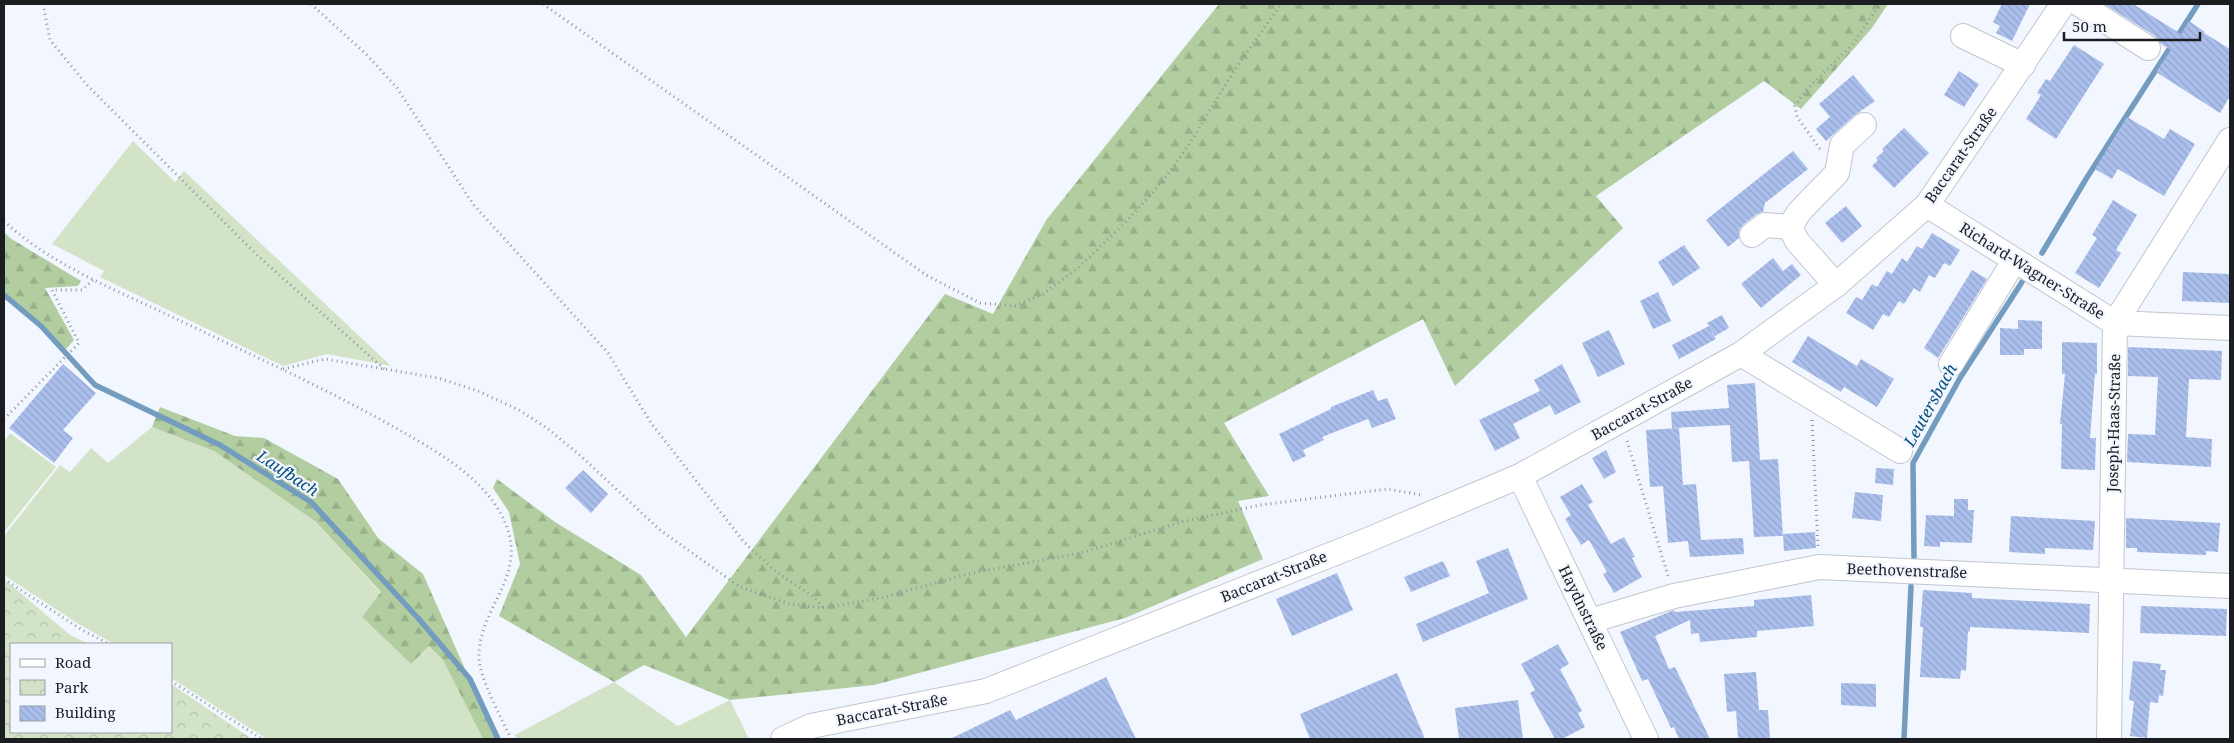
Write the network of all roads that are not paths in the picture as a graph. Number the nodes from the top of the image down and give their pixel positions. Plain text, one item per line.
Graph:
1 (2064, 4) edge
2 (2079, 4) edge
3 (1963, 36) dead end
4 (2148, 48) dead end
5 (2023, 65) junction
6 (1864, 126) dead end
7 (2230, 140) edge
8 (1927, 206) junction
9 (1790, 227) junction
10 (1752, 235) dead end
11 (2014, 261) junction
12 (1836, 285) junction
13 (2116, 323) junction
14 (2230, 328) edge
15 (1741, 354) junction
16 (1951, 364) dead end
17 (1900, 451) dead end
18 (1520, 476) junction
19 (2111, 580) junction
20 (2230, 586) edge
21 (1590, 621) junction
22 (783, 739) edge
23 (1646, 739) edge
24 (2109, 739) edge

1 - 5 street, Baccarat-Straße
2 - 4 street
3 - 5 street
5 - 8 street, Baccarat-Straße
6 - 9 street
7 - 13 street
8 - 11 street, Richard-Wagner-Straße
8 - 12 street, Baccarat-Straße
9 - 10 street
9 - 12 street
11 - 13 street, Richard-Wagner-Straße
11 - 16 street
12 - 15 street, Baccarat-Straße
13 - 14 street, Richard-Wagner-Straße
13 - 19 street, Joseph-Haas-Straße
15 - 17 street
15 - 18 street, Baccarat-Straße
18 - 21 street, Haydnstraße
18 - 22 street, Baccarat-Straße
19 - 20 street, Beethovenstraße
19 - 21 street, Beethovenstraße
19 - 24 street, Joseph-Haas-Straße
21 - 23 street, Haydnstraße

